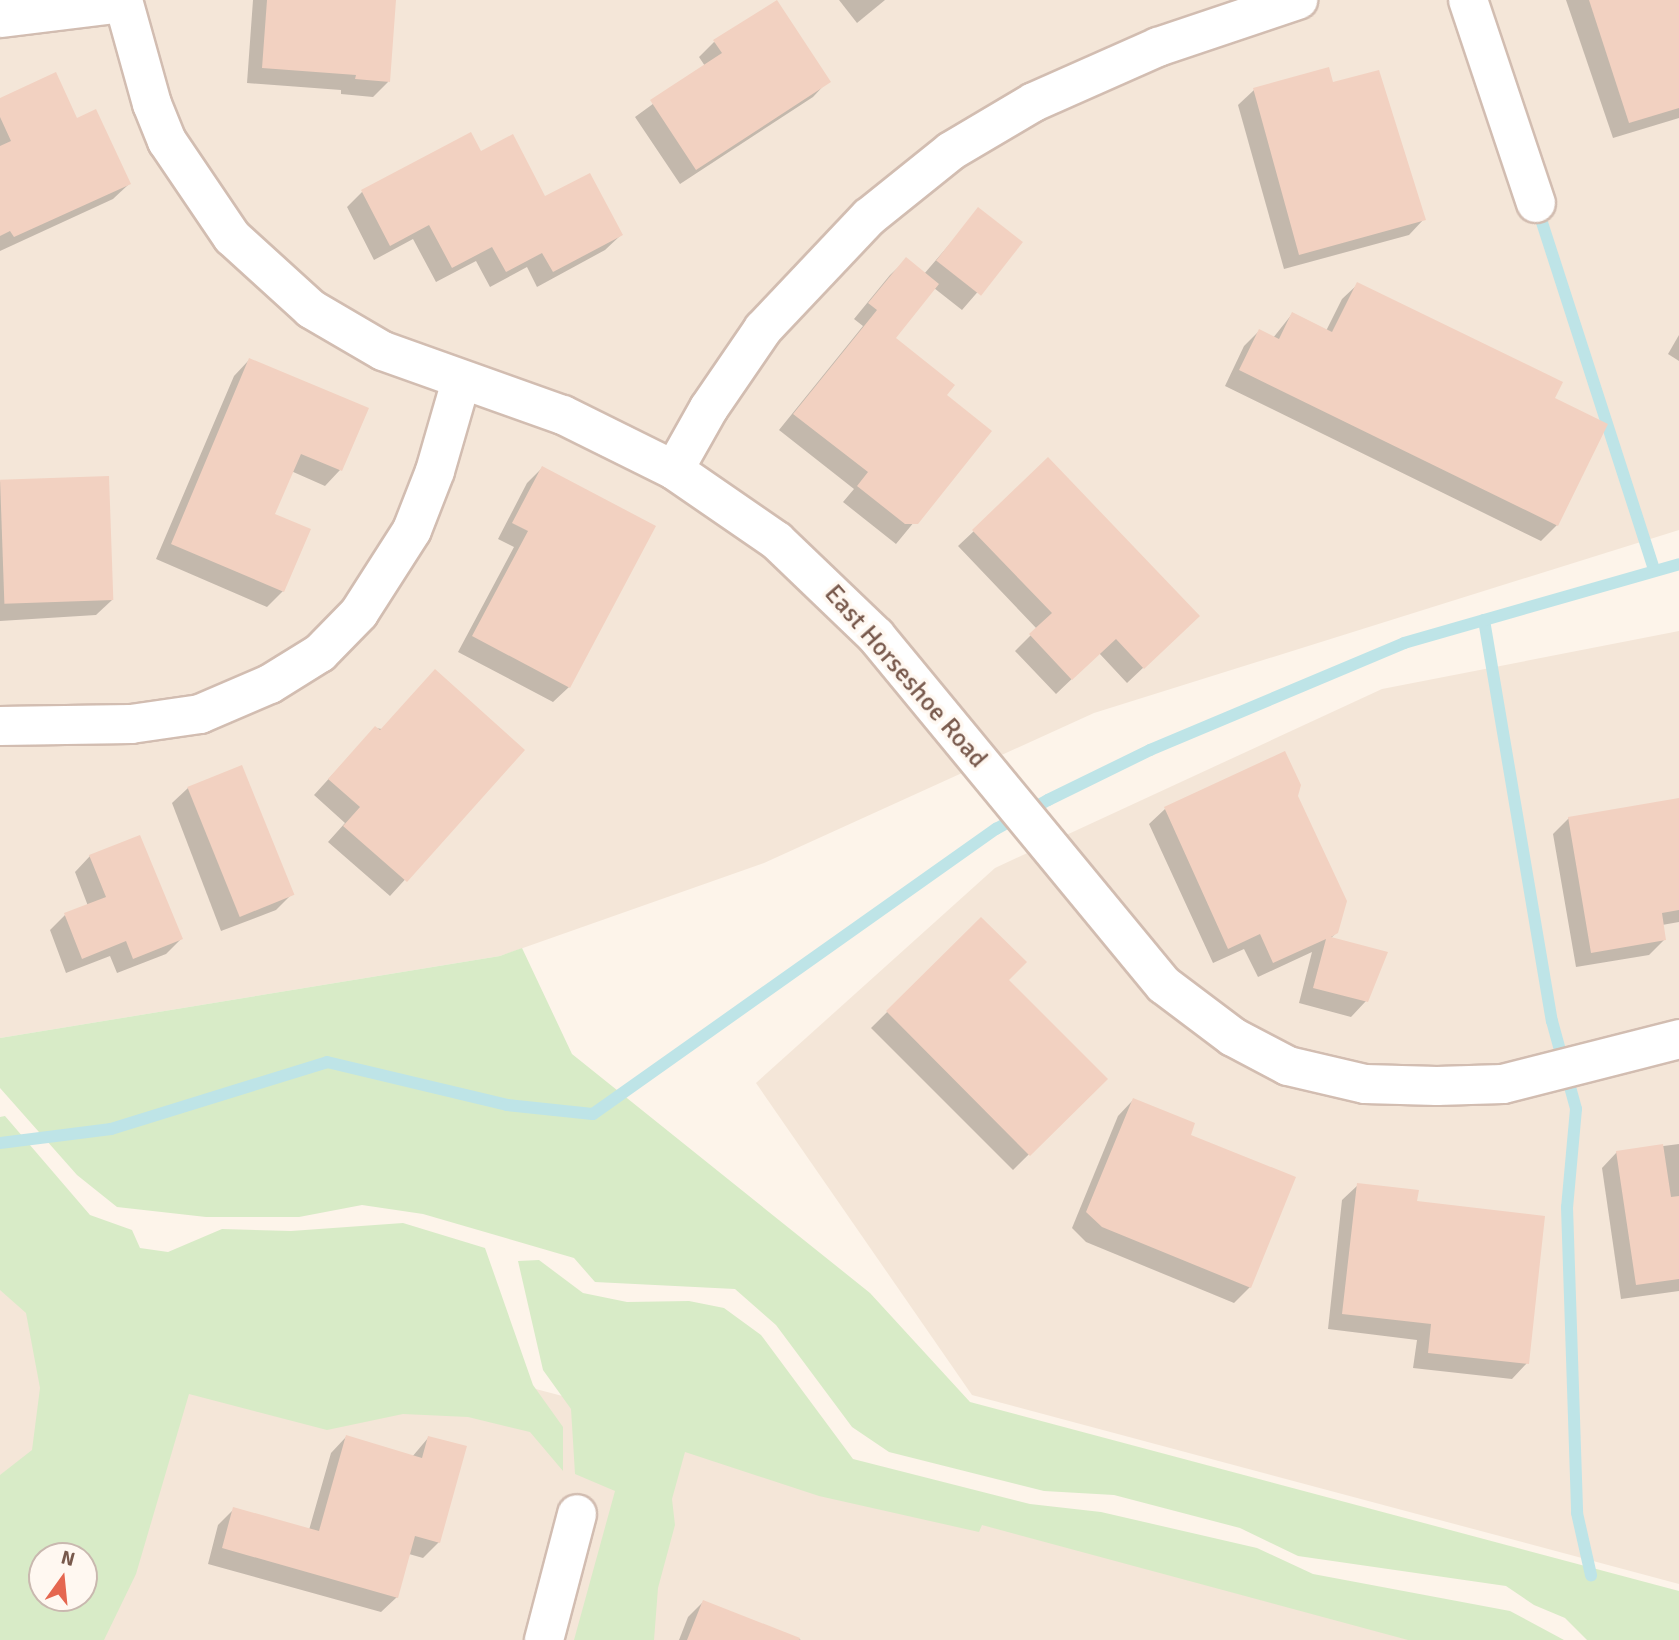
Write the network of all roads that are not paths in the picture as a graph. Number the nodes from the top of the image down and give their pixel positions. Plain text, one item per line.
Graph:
1 (1298, 0) edge
2 (1468, 0) edge
3 (123, 1) edge
4 (0, 19) edge
5 (1536, 203) dead end
6 (461, 381) junction
7 (674, 470) junction
8 (0, 726) edge
9 (1679, 1039) edge
10 (577, 1514) dead end
11 (544, 1640) edge

1 - 7 street
2 - 5 street
3 - 4 street, East Horseshoe Road
3 - 6 street, East Horseshoe Road
6 - 7 street, East Horseshoe Road
6 - 8 street
7 - 9 street, East Horseshoe Road
10 - 11 street

